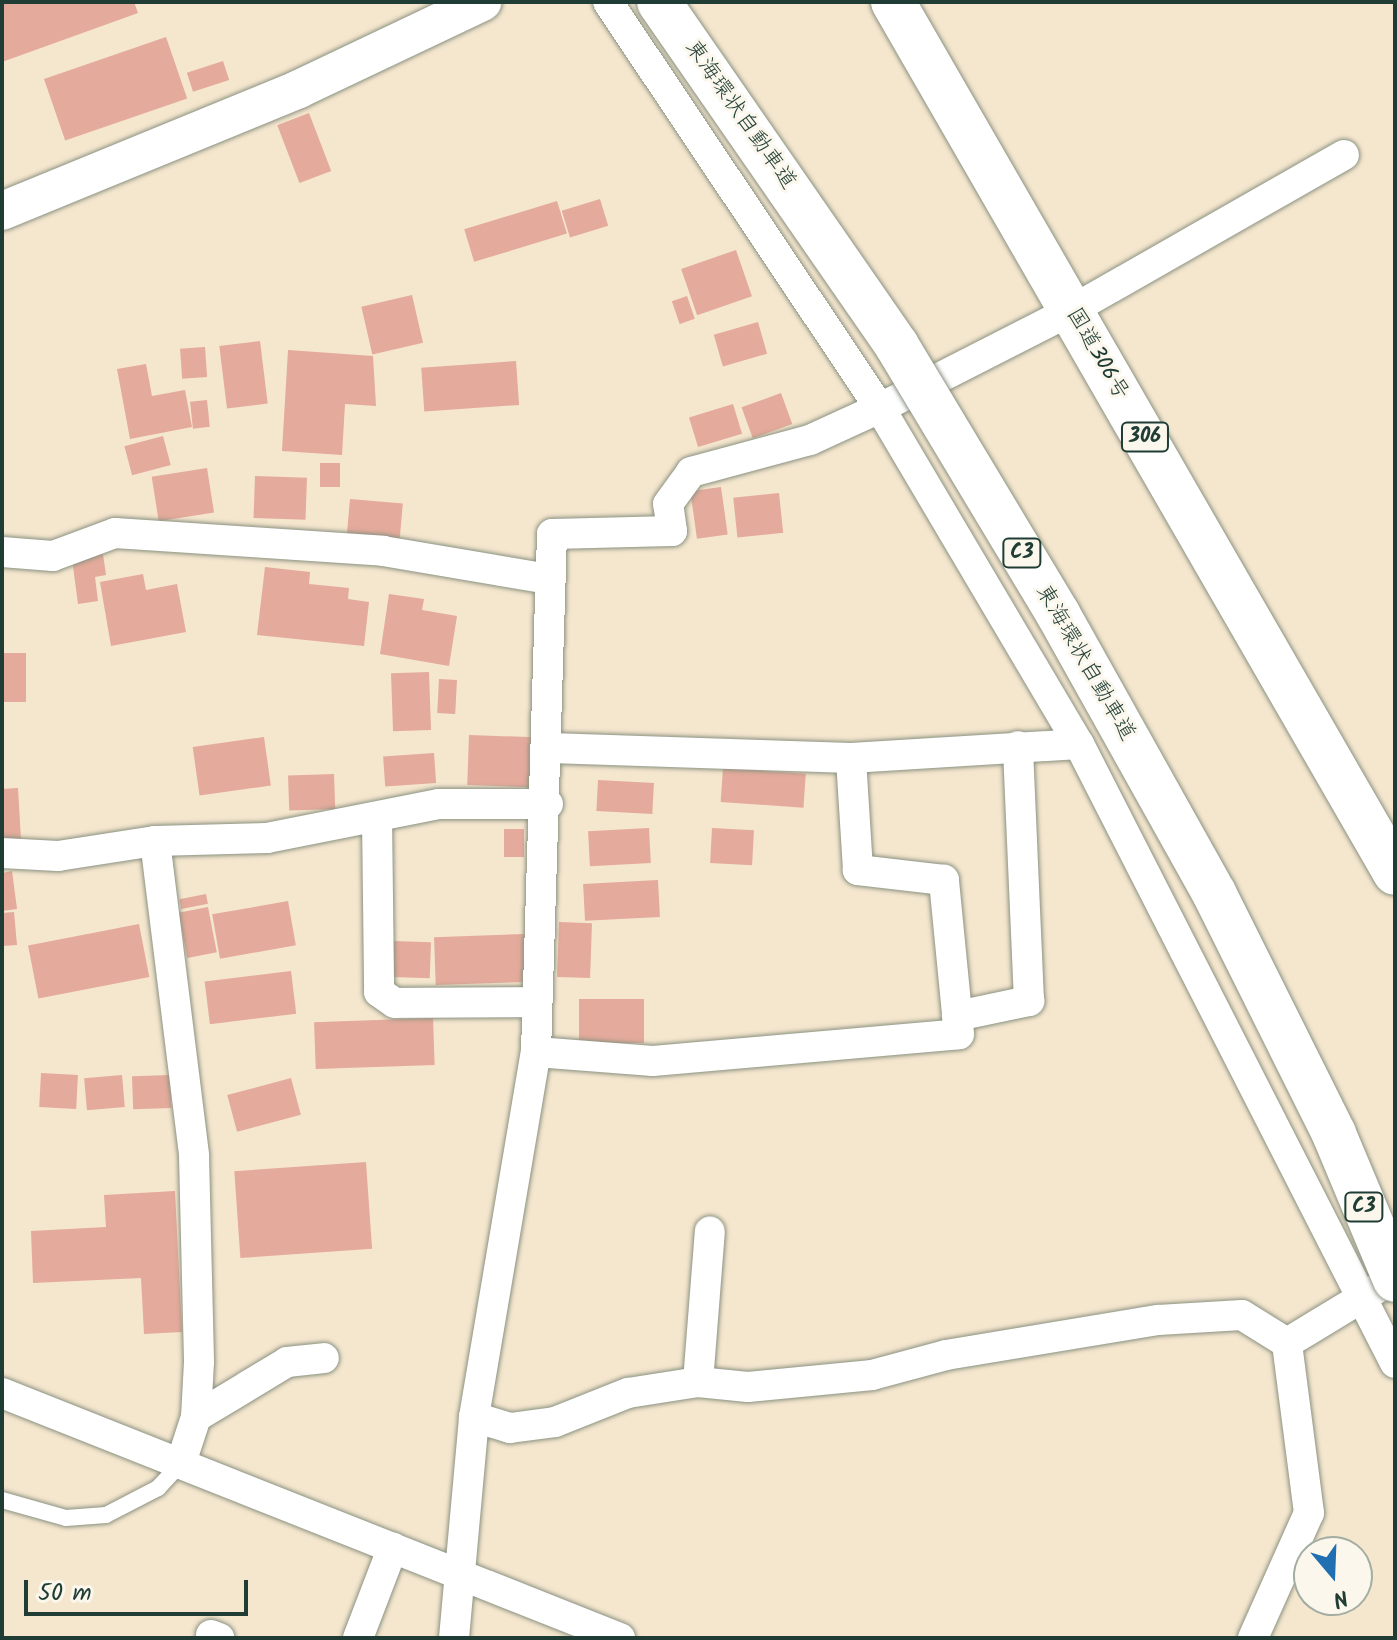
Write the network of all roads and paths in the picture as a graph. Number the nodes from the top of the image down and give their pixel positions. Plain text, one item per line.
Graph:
1 (482, 2) edge
2 (608, 2) edge
3 (659, 2) edge
4 (893, 2) edge
5 (1344, 155) dead end
6 (2, 211) edge
7 (1072, 310) junction
8 (880, 408) junction
9 (2, 552) edge
10 (549, 579) junction
11 (1079, 744) junction
12 (1018, 746) junction
13 (550, 748) junction
14 (851, 758) junction
15 (548, 804) junction
16 (377, 817) junction
17 (155, 841) junction
18 (2, 853) edge
19 (1395, 873) edge
20 (537, 1002) junction
21 (957, 1016) junction
22 (536, 1052) junction
23 (710, 1231) dead end
24 (1386, 1284) edge
25 (1287, 1343) junction
26 (324, 1358) dead end
27 (1395, 1363) edge
28 (698, 1382) junction
29 (2, 1393) edge
30 (196, 1417) junction
31 (474, 1417) junction
32 (181, 1463) junction
33 (2, 1500) edge
34 (393, 1547) junction
35 (457, 1572) junction
36 (358, 1638) edge
37 (454, 1638) edge
38 (620, 1638) edge
39 (1253, 1638) edge

1 - 6 street
2 - 8 street
3 - 24 highway, 東海環状自動車道 / C3, bridge
4 - 7 highway, 国道306号 / 306
5 - 7 street
7 - 8 street
7 - 19 highway, 国道306号 / 306
8 - 10 street
8 - 11 street
9 - 10 street
10 - 13 street
11 - 12 street
11 - 24 street
12 - 14 street
12 - 21 street
13 - 14 street
13 - 15 street
14 - 21 street
15 - 16 street
15 - 20 street
16 - 17 street
16 - 20 street
17 - 18 street
17 - 30 street
20 - 22 street
21 - 22 street
22 - 31 street
23 - 28 street
24 - 25 street
24 - 27 street
25 - 28 street
25 - 39 street
26 - 30 street
28 - 31 street
29 - 32 street
30 - 32 street
31 - 35 street
32 - 33 lane
32 - 34 street
34 - 35 street
34 - 36 street
35 - 37 street
35 - 38 street

